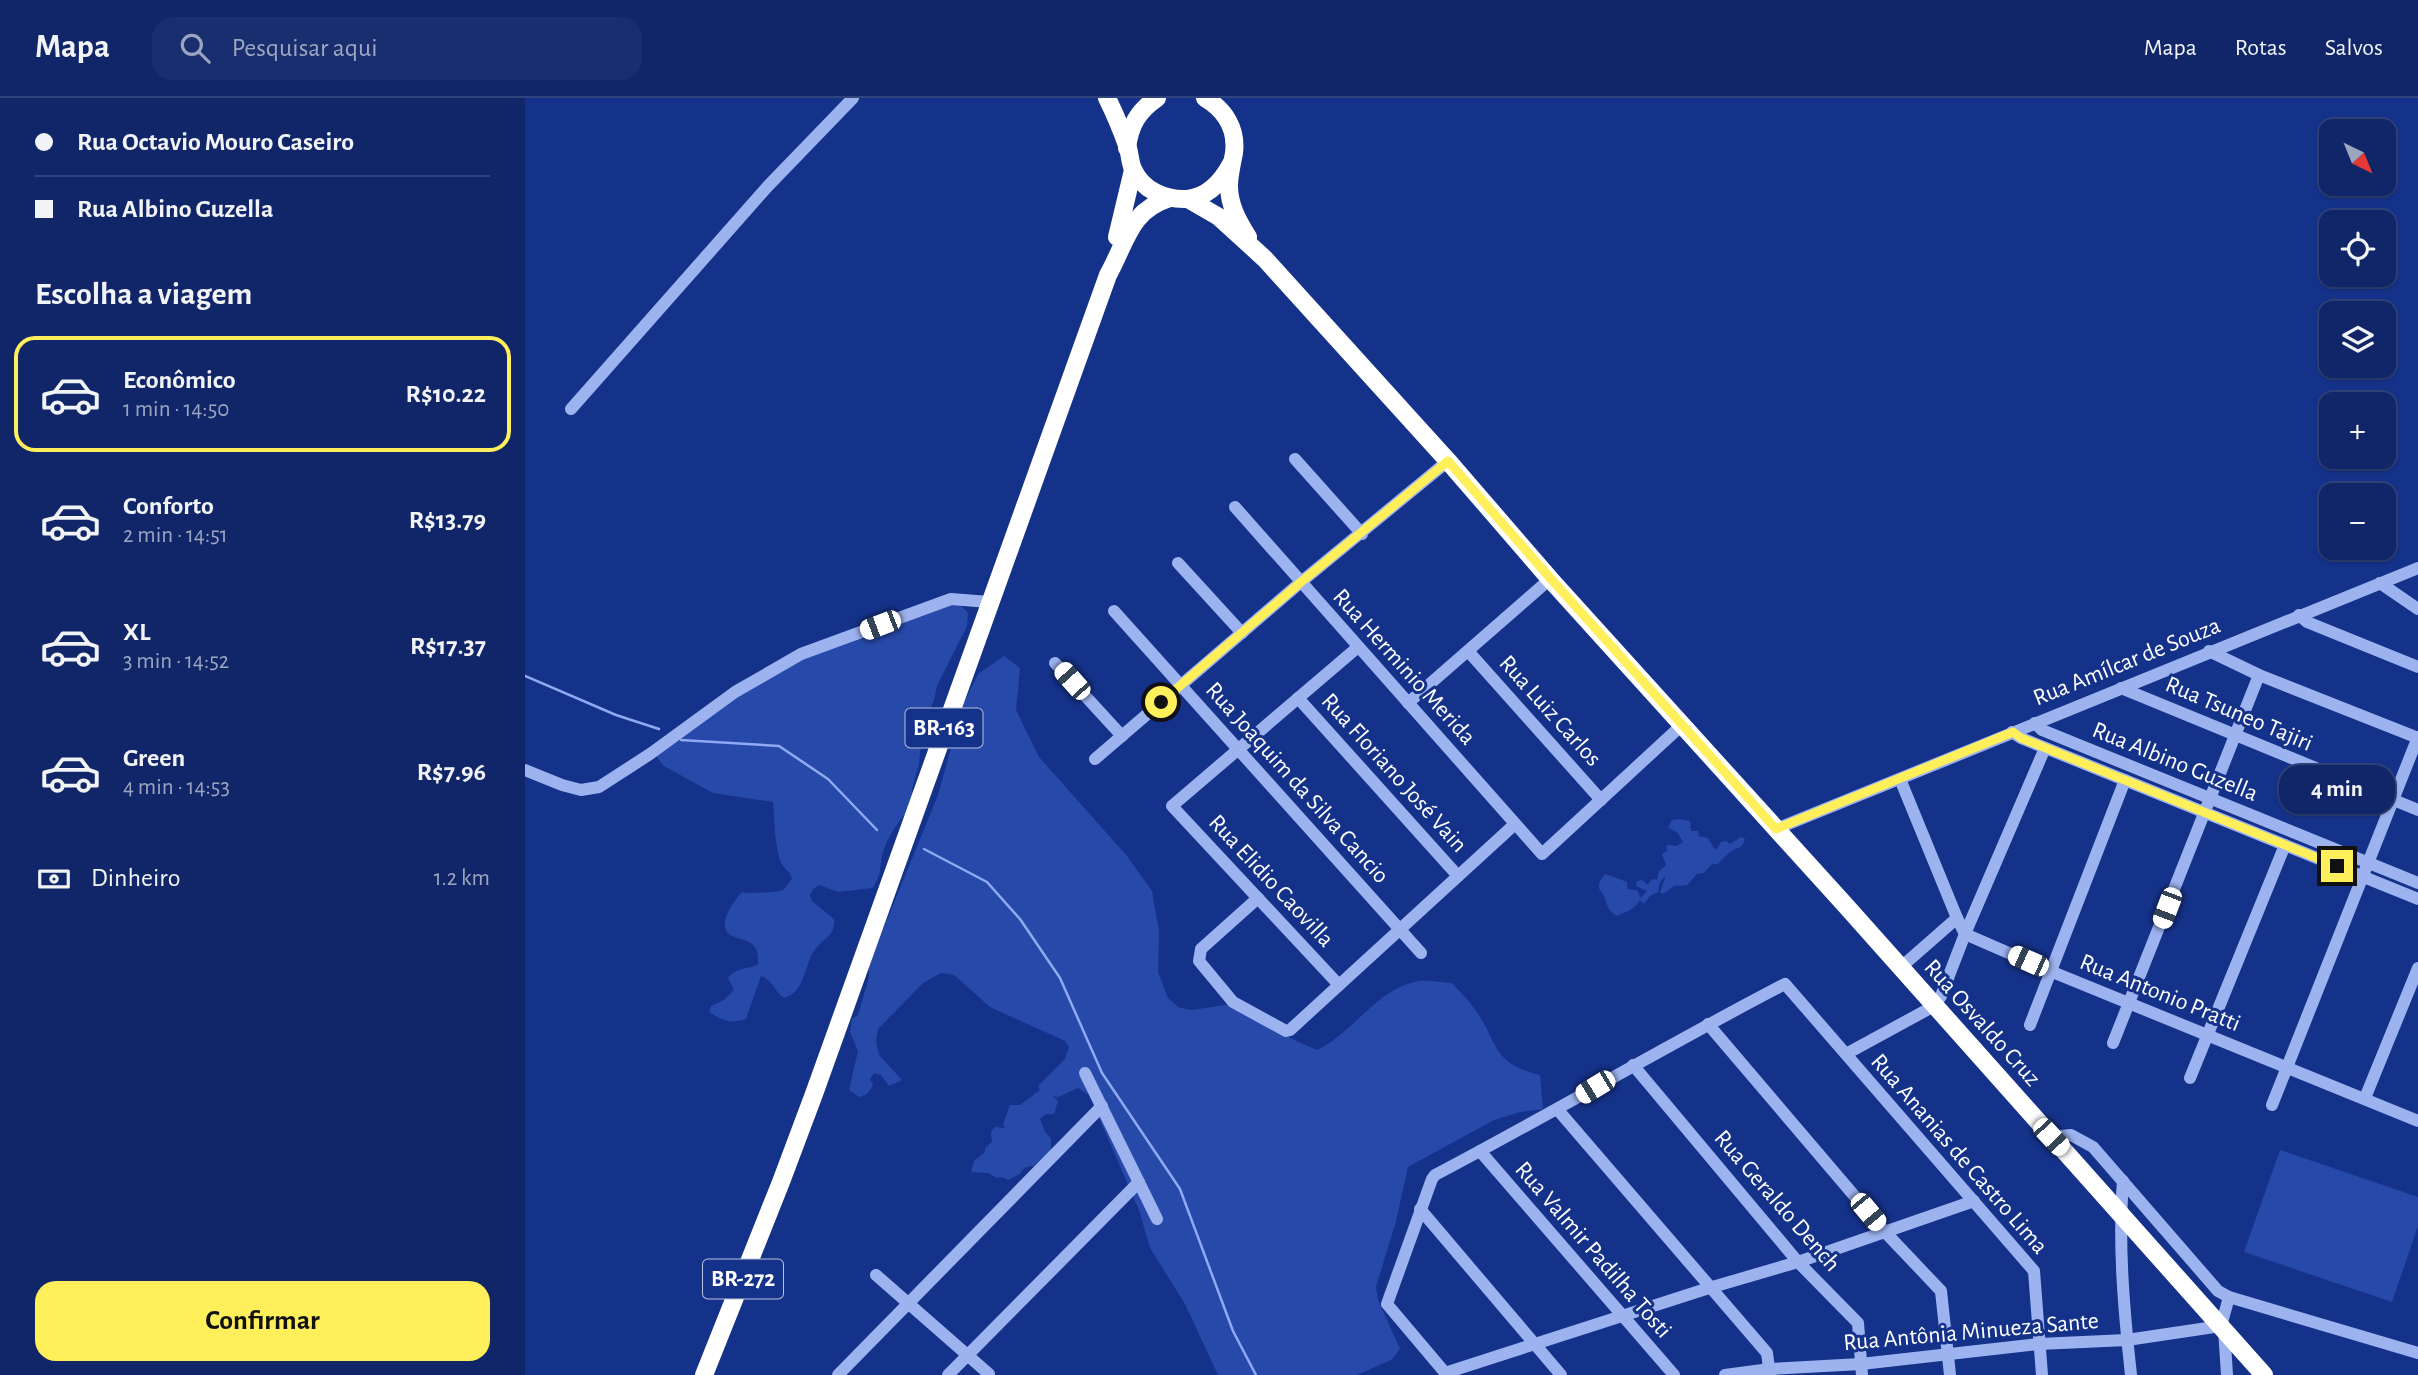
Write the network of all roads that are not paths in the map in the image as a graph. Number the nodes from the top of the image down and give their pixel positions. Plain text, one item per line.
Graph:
1 (853, 98) edge
2 (1107, 98) edge
3 (1157, 98) edge
4 (1205, 98) edge
5 (1127, 148) junction
6 (1231, 164) junction
7 (1133, 170) junction
8 (1170, 198) junction
9 (1188, 199) junction
10 (1265, 259) junction
11 (1108, 275) junction
12 (571, 409) dead end
13 (1295, 459) dead end
14 (1448, 461) junction
15 (1235, 507) dead end
16 (1362, 534) junction
17 (1178, 563) dead end
18 (2418, 568) edge
19 (1551, 579) junction
20 (1301, 582) junction
21 (2380, 583) junction
22 (989, 602) junction
23 (2418, 609) edge
24 (1114, 611) dead end
25 (2299, 615) junction
26 (1242, 633) junction
27 (1358, 647) junction
28 (1468, 651) junction
29 (2209, 652) junction
30 (1055, 663) dead end
31 (2418, 667) edge
32 (2259, 675) junction
33 (1181, 685) junction
34 (2121, 688) junction
35 (1298, 698) junction
36 (1408, 704) junction
37 (2035, 723) junction
38 (1682, 725) junction
39 (2013, 732) junction
40 (2236, 735) junction
41 (1122, 736) junction
42 (2418, 738) edge
43 (2045, 748) junction
44 (1238, 749) junction
45 (1095, 759) dead end
46 (525, 770) edge
47 (1900, 779) junction
48 (2126, 780) junction
49 (2209, 799) junction
50 (1601, 800) junction
51 (2393, 801) junction
52 (2418, 810) edge
53 (2204, 812) junction
54 (1515, 824) junction
55 (1776, 829) junction
56 (2285, 845) junction
57 (2368, 863) junction
58 (1458, 876) junction
59 (2363, 876) junction
60 (2418, 883) edge
61 (1258, 898) junction
62 (2418, 898) edge
63 (1957, 918) junction
64 (1400, 929) junction
65 (1965, 934) junction
66 (1421, 953) dead end
67 (1900, 968) junction
68 (2418, 968) edge
69 (2050, 971) junction
70 (1339, 985) junction
71 (2129, 1003) junction
72 (1934, 1006) junction
73 (1708, 1024) junction
74 (2030, 1025) dead end
75 (2208, 1034) junction
76 (2113, 1043) dead end
77 (1846, 1054) junction
78 (1633, 1065) junction
79 (2288, 1067) junction
80 (1085, 1073) dead end
81 (2190, 1078) dead end
82 (2365, 1098) junction
83 (2272, 1105) dead end
84 (1102, 1106) junction
85 (1558, 1110) junction
86 (2418, 1121) edge
87 (2051, 1137) junction
88 (1480, 1152) junction
89 (2123, 1181) junction
90 (781, 1182) joint
91 (1139, 1182) junction
92 (1974, 1201) junction
93 (1420, 1209) junction
94 (2120, 1213) junction
95 (1157, 1219) dead end
96 (1886, 1233) junction
97 (1798, 1262) junction
98 (876, 1275) dead end
99 (1709, 1287) junction
100 (2229, 1297) junction
101 (909, 1303) junction
102 (1621, 1316) junction
103 (2223, 1327) junction
104 (2127, 1340) junction
105 (1536, 1344) junction
106 (2039, 1344) junction
107 (2418, 1353) edge
108 (1948, 1354) junction
109 (968, 1355) junction
110 (1861, 1370) edge
111 (1770, 1372) edge
112 (989, 1374) edge
113 (1446, 1374) edge
114 (704, 1375) edge
115 (838, 1375) edge
116 (948, 1375) edge
117 (1561, 1375) edge
118 (1674, 1375) edge
119 (1724, 1375) edge
120 (1950, 1375) edge
121 (2042, 1375) edge
122 (2131, 1375) edge
123 (2227, 1375) edge
124 (2263, 1375) edge

1 - 12 street
2 - 5 highway, BR-163
3 - 5 highway
4 - 6 highway
5 - 7 highway, BR-163
6 - 9 highway
6 - 10 highway
7 - 8 highway
7 - 11 highway, BR-163
8 - 9 highway
8 - 11 highway, BR-163
9 - 10 highway
10 - 14 highway, Rua Osvaldo Cruz
11 - 22 highway, BR-163
13 - 16 street
14 - 16 street
14 - 19 highway, Rua Osvaldo Cruz
15 - 20 street, Rua Herminio Merida
16 - 20 street
17 - 26 street
18 - 21 street, Rua Amílcar de Souza
19 - 28 street
19 - 38 highway, Rua Osvaldo Cruz
20 - 26 street
20 - 27 street, Rua Herminio Merida
21 - 23 street
21 - 25 street, Rua Amílcar de Souza
22 - 46 street
22 - 90 highway, BR-163
24 - 33 street, Rua Joaquim da Silva Cancio
25 - 29 street, Rua Amílcar de Souza
25 - 31 street
26 - 33 street
27 - 35 street
27 - 36 street, Rua Herminio Merida
28 - 36 street
28 - 50 street, Rua Luiz Carlos
29 - 32 street
29 - 34 street, Rua Amílcar de Souza
30 - 41 street
32 - 40 street
32 - 42 street
33 - 41 street
33 - 44 street, Rua Joaquim da Silva Cancio
34 - 37 street, Rua Amílcar de Souza
34 - 40 street, Rua Tsuneo Tajiri
35 - 44 street
35 - 58 street, Rua Floriano José Vain
36 - 54 street, Rua Herminio Merida
37 - 39 street, Rua Amílcar de Souza
37 - 49 street, Rua Albino Guzella
38 - 50 street
38 - 55 highway, Rua Osvaldo Cruz
39 - 43 street, Rua Albino Guzella
39 - 47 street, Rua Amílcar de Souza
40 - 49 street
40 - 51 street, Rua Tsuneo Tajiri
41 - 45 street
42 - 51 street
43 - 48 street, Rua Albino Guzella
43 - 65 street
44 - 61 street, Rua Elidio Caovilla
44 - 64 street, Rua Joaquim da Silva Cancio
47 - 55 street, Rua Amílcar de Souza
47 - 63 street
48 - 53 street, Rua Albino Guzella
48 - 69 street
49 - 53 street
49 - 57 street, Rua Albino Guzella
50 - 54 street, Rua Herminio Merida
51 - 52 street, Rua Tsuneo Tajiri
51 - 57 street
53 - 56 street, Rua Albino Guzella
53 - 71 street
54 - 58 street
55 - 67 highway, Rua Osvaldo Cruz
56 - 59 street, Rua Albino Guzella
56 - 75 street
57 - 59 street
57 - 60 street, Rua Albino Guzella
58 - 64 street
59 - 62 street, Rua Albino Guzella
59 - 79 street
61 - 70 street, Rua Elidio Caovilla
61 - 70 street
63 - 65 street
63 - 67 street
64 - 66 street, Rua Joaquim da Silva Cancio
64 - 70 street
65 - 69 street, Rua Antonio Pratti
65 - 72 street
67 - 72 highway, Rua Osvaldo Cruz
68 - 82 street
69 - 71 street, Rua Antonio Pratti
69 - 74 street
71 - 75 street, Rua Antonio Pratti
71 - 76 street
72 - 77 street
72 - 87 highway, Rua Osvaldo Cruz
73 - 77 street, Rua Ananias de Castro Lima
73 - 78 street
73 - 96 street
75 - 79 street, Rua Antonio Pratti
75 - 81 street
77 - 92 street, Rua Ananias de Castro Lima
78 - 85 street
78 - 97 street, Rua Geraldo Dench
79 - 82 street, Rua Antonio Pratti
79 - 83 street
80 - 84 street
82 - 86 street, Rua Antonio Pratti
84 - 91 street
84 - 101 street
85 - 88 street
85 - 99 street
87 - 89 street
87 - 94 highway, Rua Osvaldo Cruz
88 - 93 street
88 - 102 street, Rua Valmir Padilha Tosti
89 - 94 street
89 - 100 street
90 - 114 highway, BR-272
91 - 95 street
91 - 109 street
92 - 96 street
92 - 106 street, Rua Ananias de Castro Lima
93 - 105 street
93 - 113 street
94 - 103 highway, Rua Osvaldo Cruz
94 - 104 street
96 - 97 street
96 - 108 street
97 - 99 street
97 - 110 street, Rua Geraldo Dench
98 - 101 street
99 - 102 street
99 - 111 street
100 - 103 street
100 - 107 street
101 - 109 street
101 - 115 street
102 - 105 street
102 - 118 street, Rua Valmir Padilha Tosti
103 - 104 street, Rua Antônia Minueza Sante
103 - 123 street
103 - 124 highway, Rua Osvaldo Cruz
104 - 106 street, Rua Antônia Minueza Sante
104 - 122 street
105 - 113 street
105 - 117 street
106 - 108 street, Rua Antônia Minueza Sante
106 - 121 street, Rua Ananias de Castro Lima
108 - 110 street, Rua Antônia Minueza Sante
108 - 120 street
109 - 112 street
109 - 116 street
110 - 111 street, Rua Antônia Minueza Sante
111 - 119 street, Rua Antônia Minueza Sante

